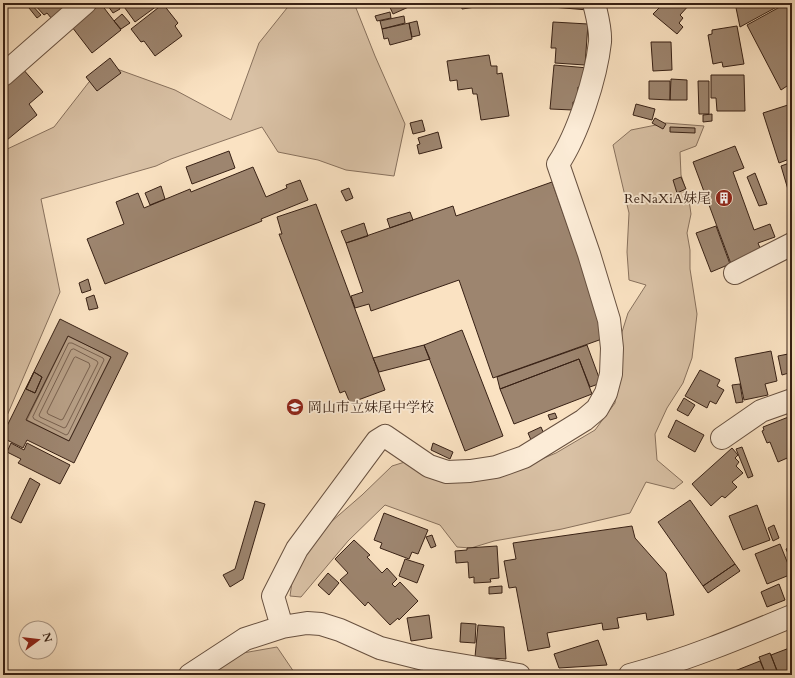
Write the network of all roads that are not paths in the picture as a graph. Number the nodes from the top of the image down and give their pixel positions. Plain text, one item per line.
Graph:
1 (85, 3) edge
2 (594, 3) edge
3 (4, 73) edge
4 (792, 244) edge
5 (734, 273) dead end
6 (792, 400) edge
7 (722, 438) dead end
8 (792, 616) edge
9 (282, 627) junction
10 (663, 671) edge
11 (190, 675) edge
12 (519, 675) edge
13 (630, 675) edge

1 - 3 street
2 - 9 street
4 - 5 street
6 - 7 street
8 - 10 street
9 - 11 street
9 - 12 street
10 - 13 street

